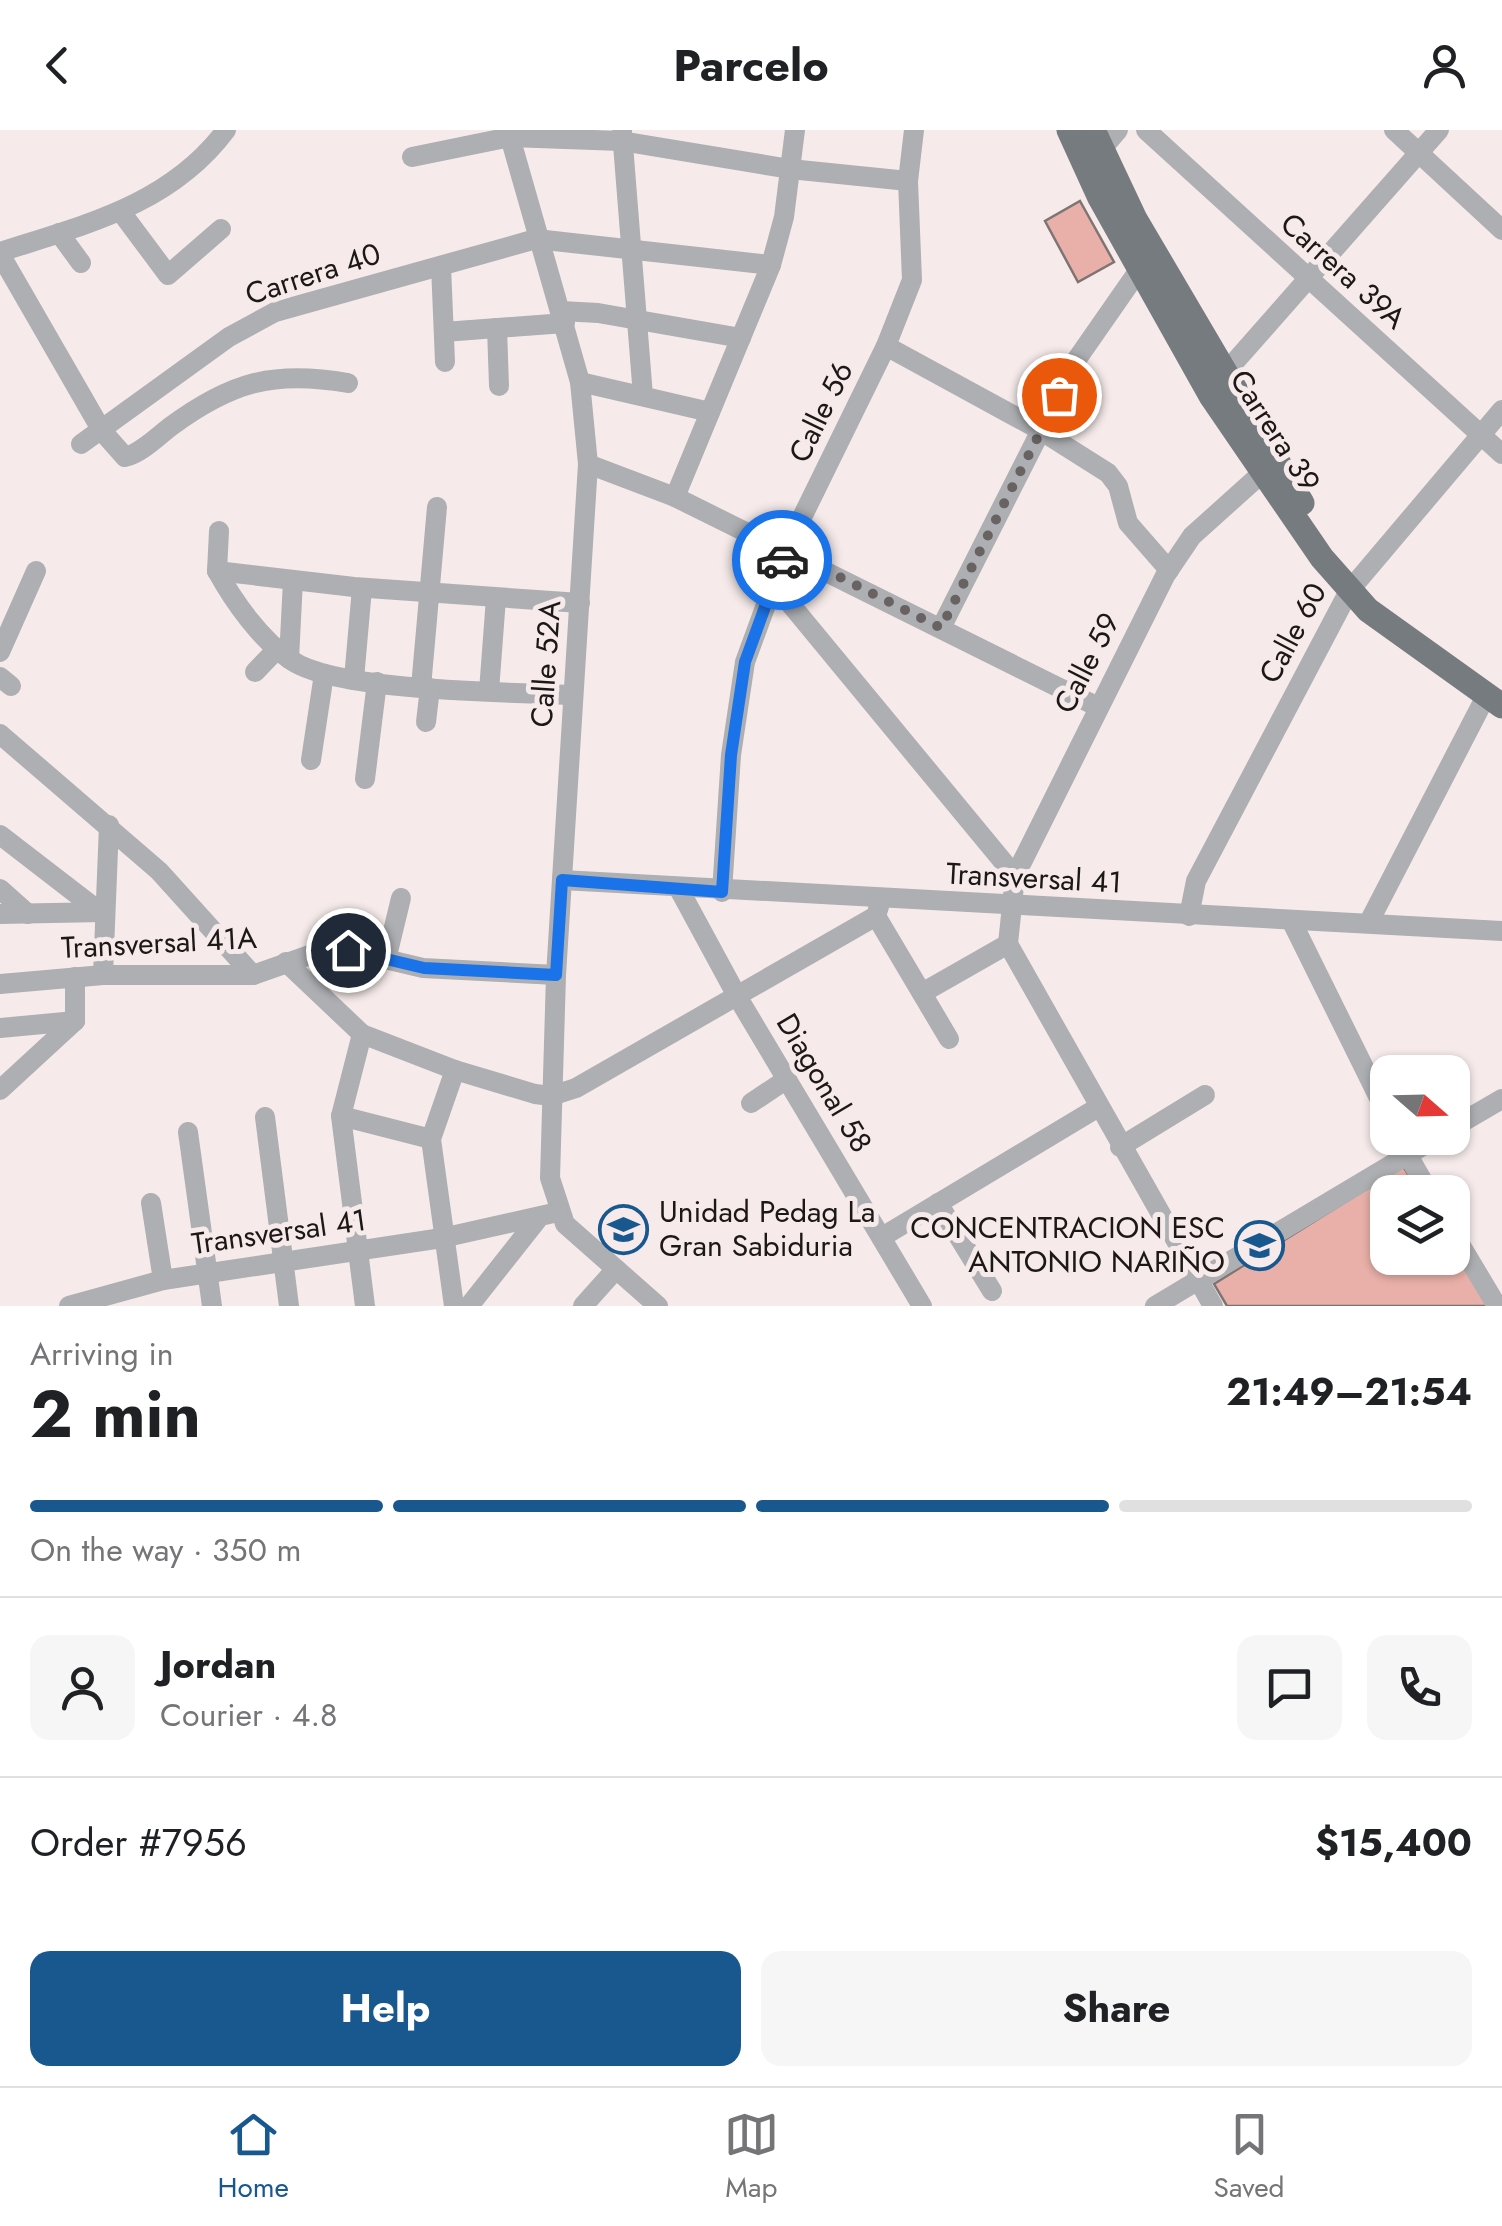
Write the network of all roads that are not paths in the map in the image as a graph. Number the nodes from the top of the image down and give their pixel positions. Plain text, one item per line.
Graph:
1 (226, 130) edge
2 (795, 130) edge
3 (914, 130) edge
4 (1069, 130) edge
5 (1118, 130) edge
6 (1146, 130) edge
7 (1394, 130) edge
8 (1438, 130) edge
9 (509, 134) edge
10 (622, 136) edge
11 (673, 139) edge
12 (1097, 140) edge
13 (1418, 152) junction
14 (412, 157) dead end
15 (790, 169) junction
16 (908, 180) junction
17 (121, 212) junction
18 (221, 229) dead end
19 (1502, 230) edge
20 (59, 233) junction
21 (536, 238) junction
22 (630, 246) junction
23 (0, 253) edge
24 (81, 263) dead end
25 (442, 266) junction
26 (770, 266) junction
27 (1140, 270) junction
28 (1307, 279) junction
29 (563, 317) junction
30 (640, 319) junction
31 (497, 328) junction
32 (444, 332) junction
33 (740, 338) junction
34 (886, 346) junction
35 (445, 362) dead end
36 (1224, 374) junction
37 (580, 382) junction
38 (348, 383) dead end
39 (499, 386) dead end
40 (643, 396) junction
41 (1502, 410) edge
42 (710, 412) junction
43 (1040, 430) junction
44 (102, 431) junction
45 (1480, 434) junction
46 (82, 444) dead end
47 (1502, 454) edge
48 (588, 464) junction
49 (1261, 474) junction
50 (676, 496) junction
51 (438, 507) dead end
52 (218, 530) dead end
53 (786, 550) junction
54 (1168, 570) junction
55 (36, 571) dead end
56 (217, 571) junction
57 (293, 580) junction
58 (773, 583) junction
59 (1354, 584) junction
60 (362, 588) junction
61 (430, 593) junction
62 (496, 598) junction
63 (580, 603) junction
64 (941, 628) junction
65 (0, 652) edge
66 (283, 654) junction
67 (255, 672) dead end
68 (324, 674) junction
69 (354, 679) junction
70 (377, 682) junction
71 (426, 687) junction
72 (489, 690) junction
73 (573, 695) junction
74 (1497, 697) edge
75 (1098, 706) junction
76 (426, 722) dead end
77 (0, 734) edge
78 (311, 760) dead end
79 (364, 778) dead end
80 (109, 825) junction
81 (0, 835) edge
82 (1015, 876) junction
83 (562, 880) junction
84 (0, 889) edge
85 (679, 889) junction
86 (722, 892) junction
87 (401, 898) dead end
88 (1008, 906) junction
89 (878, 908) junction
90 (102, 912) junction
91 (0, 914) edge
92 (28, 914) junction
93 (1188, 916) junction
94 (1292, 922) junction
95 (1370, 922) junction
96 (1502, 931) edge
97 (1008, 944) junction
98 (386, 960) junction
99 (286, 962) junction
100 (253, 974) junction
101 (556, 975) junction
102 (102, 976) junction
103 (74, 977) junction
104 (0, 984) edge
105 (922, 994) junction
106 (737, 996) junction
107 (75, 1021) junction
108 (0, 1028) edge
109 (362, 1034) junction
110 (948, 1039) dead end
111 (454, 1070) junction
112 (787, 1079) junction
113 (1370, 1080) edge
114 (0, 1090) edge
115 (1205, 1095) dead end
116 (551, 1096) junction
117 (1502, 1099) edge
118 (750, 1103) dead end
119 (1097, 1108) junction
120 (264, 1116) dead end
121 (341, 1116) junction
122 (1470, 1118) edge
123 (188, 1132) dead end
124 (431, 1139) junction
125 (1120, 1147) junction
126 (1388, 1155) edge
127 (151, 1202) dead end
128 (938, 1203) junction
129 (558, 1212) junction
130 (536, 1220) junction
131 (882, 1236) junction
132 (442, 1238) junction
133 (357, 1251) junction
134 (1470, 1260) edge
135 (283, 1261) junction
136 (616, 1269) junction
137 (207, 1273) junction
138 (162, 1280) junction
139 (1199, 1281) junction
140 (992, 1290) dead end
141 (69, 1306) edge
142 (212, 1306) edge
143 (289, 1306) edge
144 (365, 1306) edge
145 (454, 1306) edge
146 (469, 1306) edge
147 (582, 1306) edge
148 (658, 1306) edge
149 (922, 1306) edge
150 (1156, 1306) edge
151 (1213, 1306) edge
152 (1498, 1306) edge

1 - 17 street
2 - 15 street
3 - 16 street, Calle 56
4 - 27 main road, Carrera 39
5 - 12 street
6 - 28 street, Carrera 39A
7 - 13 street
8 - 13 street
9 - 10 street
9 - 14 street
9 - 21 street, Calle 52A
10 - 11 street
10 - 22 street
11 - 15 street
12 - 36 main road, Carrera 39
13 - 19 street
13 - 28 street
15 - 16 street
15 - 26 street
16 - 34 street, Calle 56
17 - 18 street
17 - 20 street
20 - 23 street
20 - 24 street
21 - 22 street
21 - 25 street, Carrera 40
21 - 29 street, Calle 52A
22 - 26 street
22 - 30 street
23 - 44 street
25 - 32 street
25 - 44 street, Carrera 40
26 - 33 street
27 - 43 street
27 - 49 main road, Carrera 39
28 - 36 street
28 - 45 street, Carrera 39A
29 - 30 street
29 - 31 street
29 - 37 street, Calle 52A
30 - 33 street
30 - 40 street
31 - 32 street
31 - 39 street
32 - 35 street
33 - 42 street
34 - 43 street
34 - 53 street, Calle 56
36 - 59 main road, Carrera 39
37 - 40 street
37 - 48 street, Calle 52A
38 - 44 street
40 - 42 street
41 - 45 street, Calle 60
42 - 50 street
43 - 54 street
43 - 64 street
44 - 46 street, Carrera 40
45 - 47 street, Carrera 39A
45 - 59 street, Calle 60
48 - 50 street
48 - 63 street, Calle 52A
49 - 54 street, Calle 59
49 - 59 main road, Carrera 39
50 - 53 street
51 - 61 street
52 - 56 street
53 - 58 street, Calle 56
53 - 64 street
54 - 75 street, Calle 59
55 - 65 street
56 - 57 street
56 - 66 street
57 - 60 street
57 - 66 street
58 - 82 street
58 - 86 street, Calle 56
59 - 74 main road, Carrera 39
59 - 93 street, Calle 60
60 - 61 street
60 - 69 street
61 - 62 street
61 - 71 street
62 - 63 street
62 - 72 street
63 - 73 street, Calle 52A
64 - 75 street
66 - 67 street
66 - 68 street
68 - 69 street
68 - 78 street
69 - 70 street
70 - 71 street
70 - 79 street
71 - 72 street
71 - 76 street
72 - 73 street
73 - 83 street, Calle 52A
74 - 95 street
75 - 82 street, Calle 59
77 - 80 street
80 - 90 street
80 - 100 street
81 - 90 street
82 - 88 street, Calle 59
83 - 85 street, Transversal 41
83 - 101 street, Calle 52A
84 - 92 street
85 - 86 street, Transversal 41
85 - 106 street, Diagonal 58
86 - 89 street, Transversal 41
87 - 98 street
88 - 89 street, Transversal 41
88 - 93 street, Transversal 41
88 - 97 street, Calle 59
89 - 105 street
89 - 106 street
90 - 92 street
90 - 102 street
91 - 92 street
93 - 94 street, Transversal 41
94 - 95 street, Transversal 41
94 - 113 street
95 - 96 street, Transversal 41
97 - 105 street
97 - 119 street
98 - 99 street, Transversal 41A
98 - 101 street, Transversal 41A
99 - 100 street, Transversal 41A
99 - 109 street
100 - 102 street, Transversal 41A
101 - 116 street, Calle 52A
102 - 103 street, Transversal 41A
103 - 104 street, Transversal 41A
103 - 107 street
105 - 110 street
106 - 112 street, Diagonal 58
106 - 116 street
107 - 108 street
107 - 114 street
109 - 111 street
109 - 121 street
111 - 116 street
111 - 124 street
112 - 118 street
112 - 131 street, Diagonal 58
115 - 125 street
116 - 129 street, Calle 52A
117 - 122 street
119 - 125 street
119 - 128 street
120 - 135 street
121 - 124 street
121 - 133 street
123 - 137 street
124 - 132 street
125 - 139 street
126 - 139 street
127 - 138 street
128 - 131 street
128 - 140 street
129 - 130 street, Transversal 41
129 - 136 street
130 - 132 street, Transversal 41
130 - 146 street
131 - 149 street, Diagonal 58
132 - 133 street, Transversal 41
132 - 145 street
133 - 135 street, Transversal 41
133 - 144 street
134 - 152 street
135 - 137 street, Transversal 41
135 - 143 street
136 - 147 street
136 - 148 street
137 - 138 street, Transversal 41
137 - 142 street
138 - 141 street, Transversal 41
139 - 150 street
139 - 151 street

